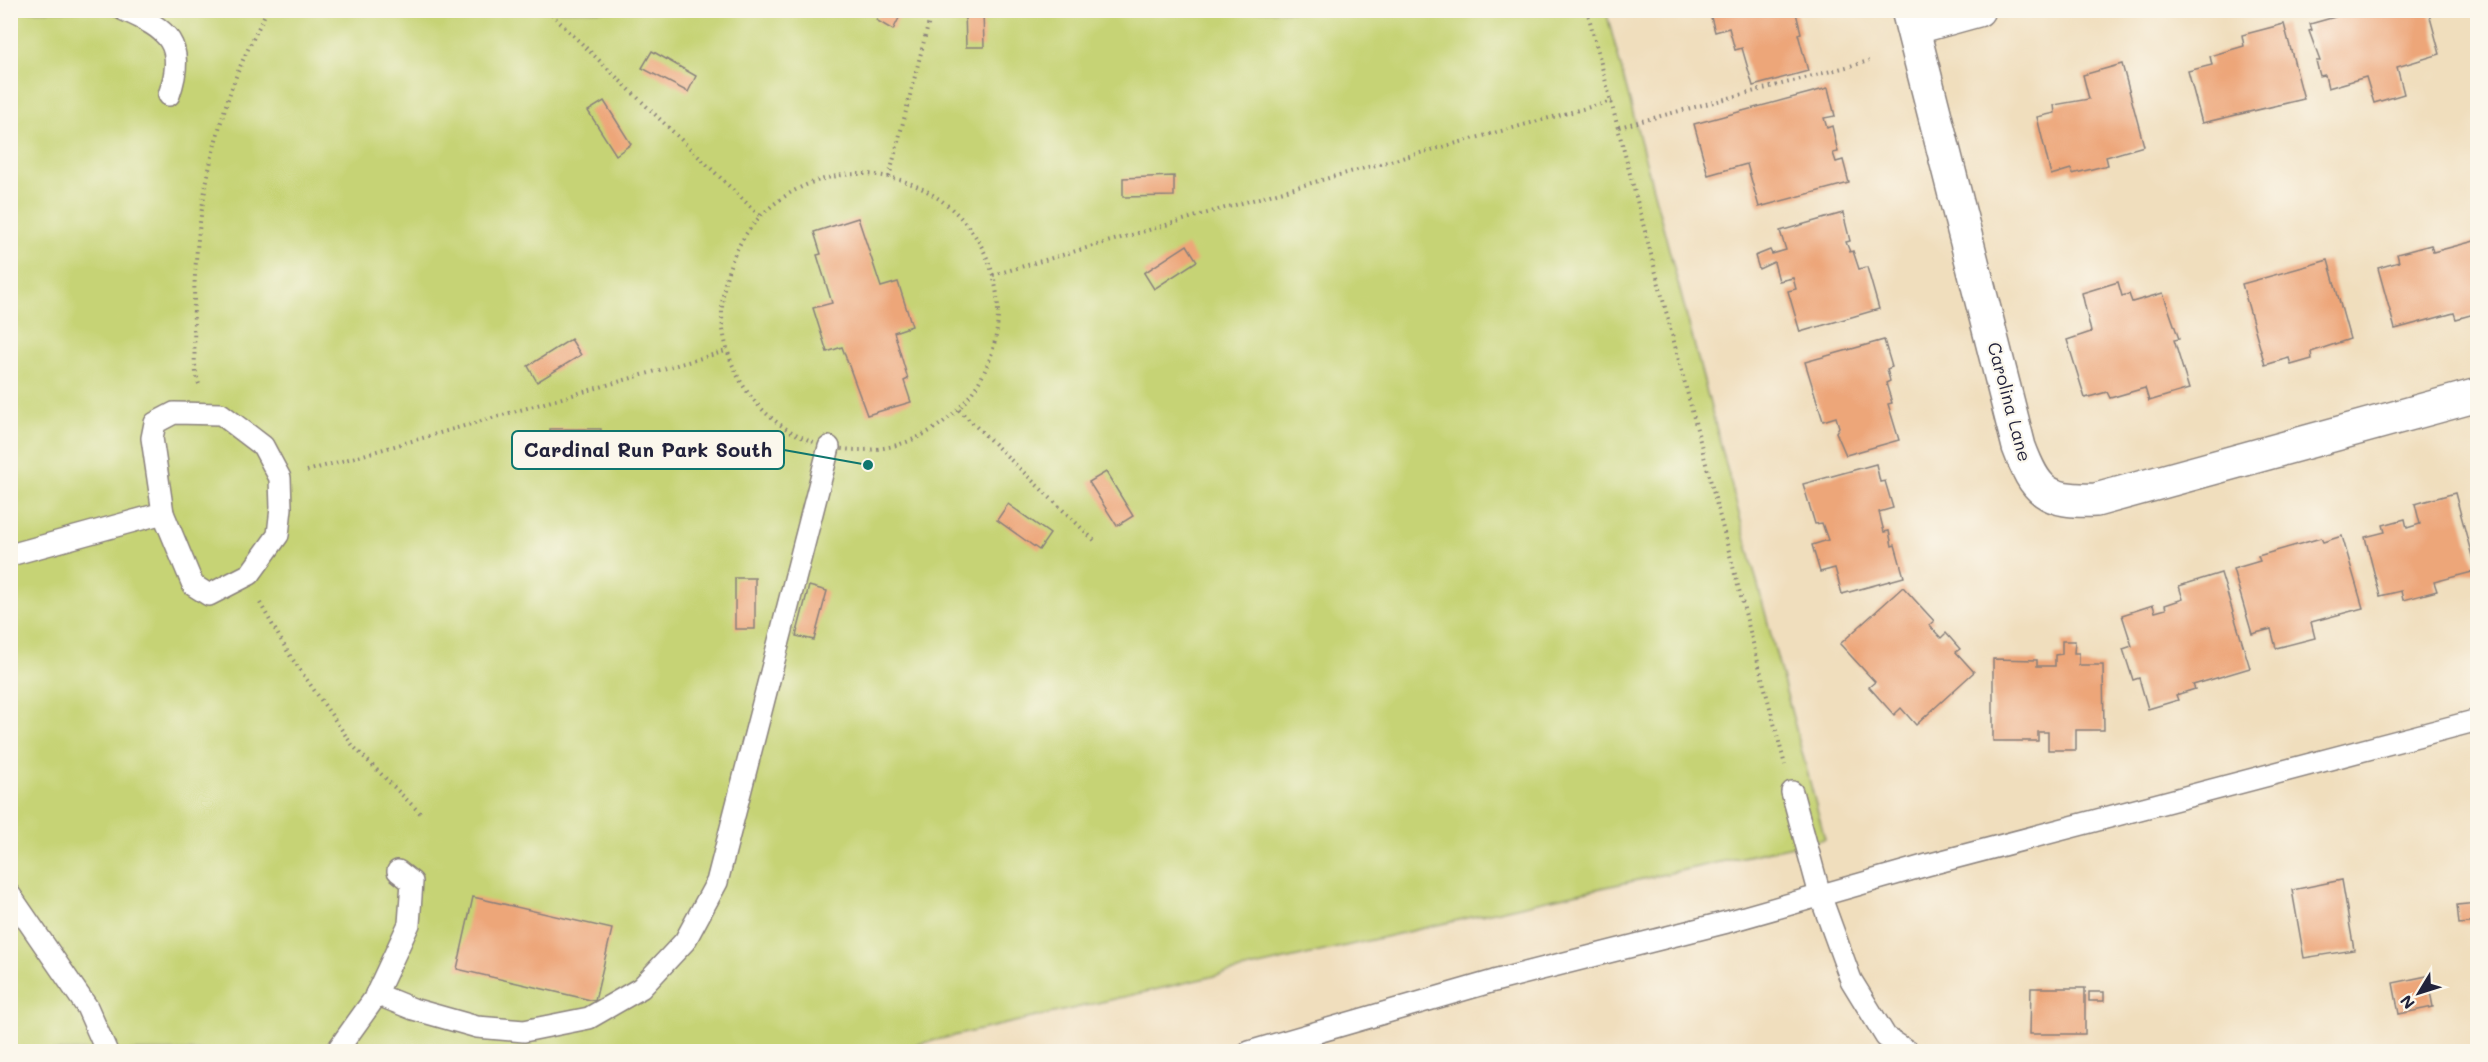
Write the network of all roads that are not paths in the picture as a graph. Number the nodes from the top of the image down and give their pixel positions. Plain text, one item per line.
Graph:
1 (124, 10) edge
2 (1978, 10) edge
3 (1911, 19) edge
4 (169, 95) dead end
5 (2478, 395) edge
6 (829, 447) road end
7 (163, 513) junction
8 (10, 555) edge
9 (2478, 720) edge
10 (1792, 792) road end
11 (398, 871) dead end
12 (10, 895) edge
13 (1820, 896) junction
14 (376, 994) junction
15 (107, 1052) edge
16 (336, 1052) edge
17 (1249, 1052) edge
18 (1909, 1052) edge

1 - 4 lane
2 - 3 street
3 - 5 street, Carolina Lane
6 - 14 lane
7 - 7 lane
7 - 8 lane
9 - 13 lane
10 - 13 lane
11 - 14 lane
12 - 15 lane
13 - 17 lane
13 - 18 lane
14 - 16 lane

